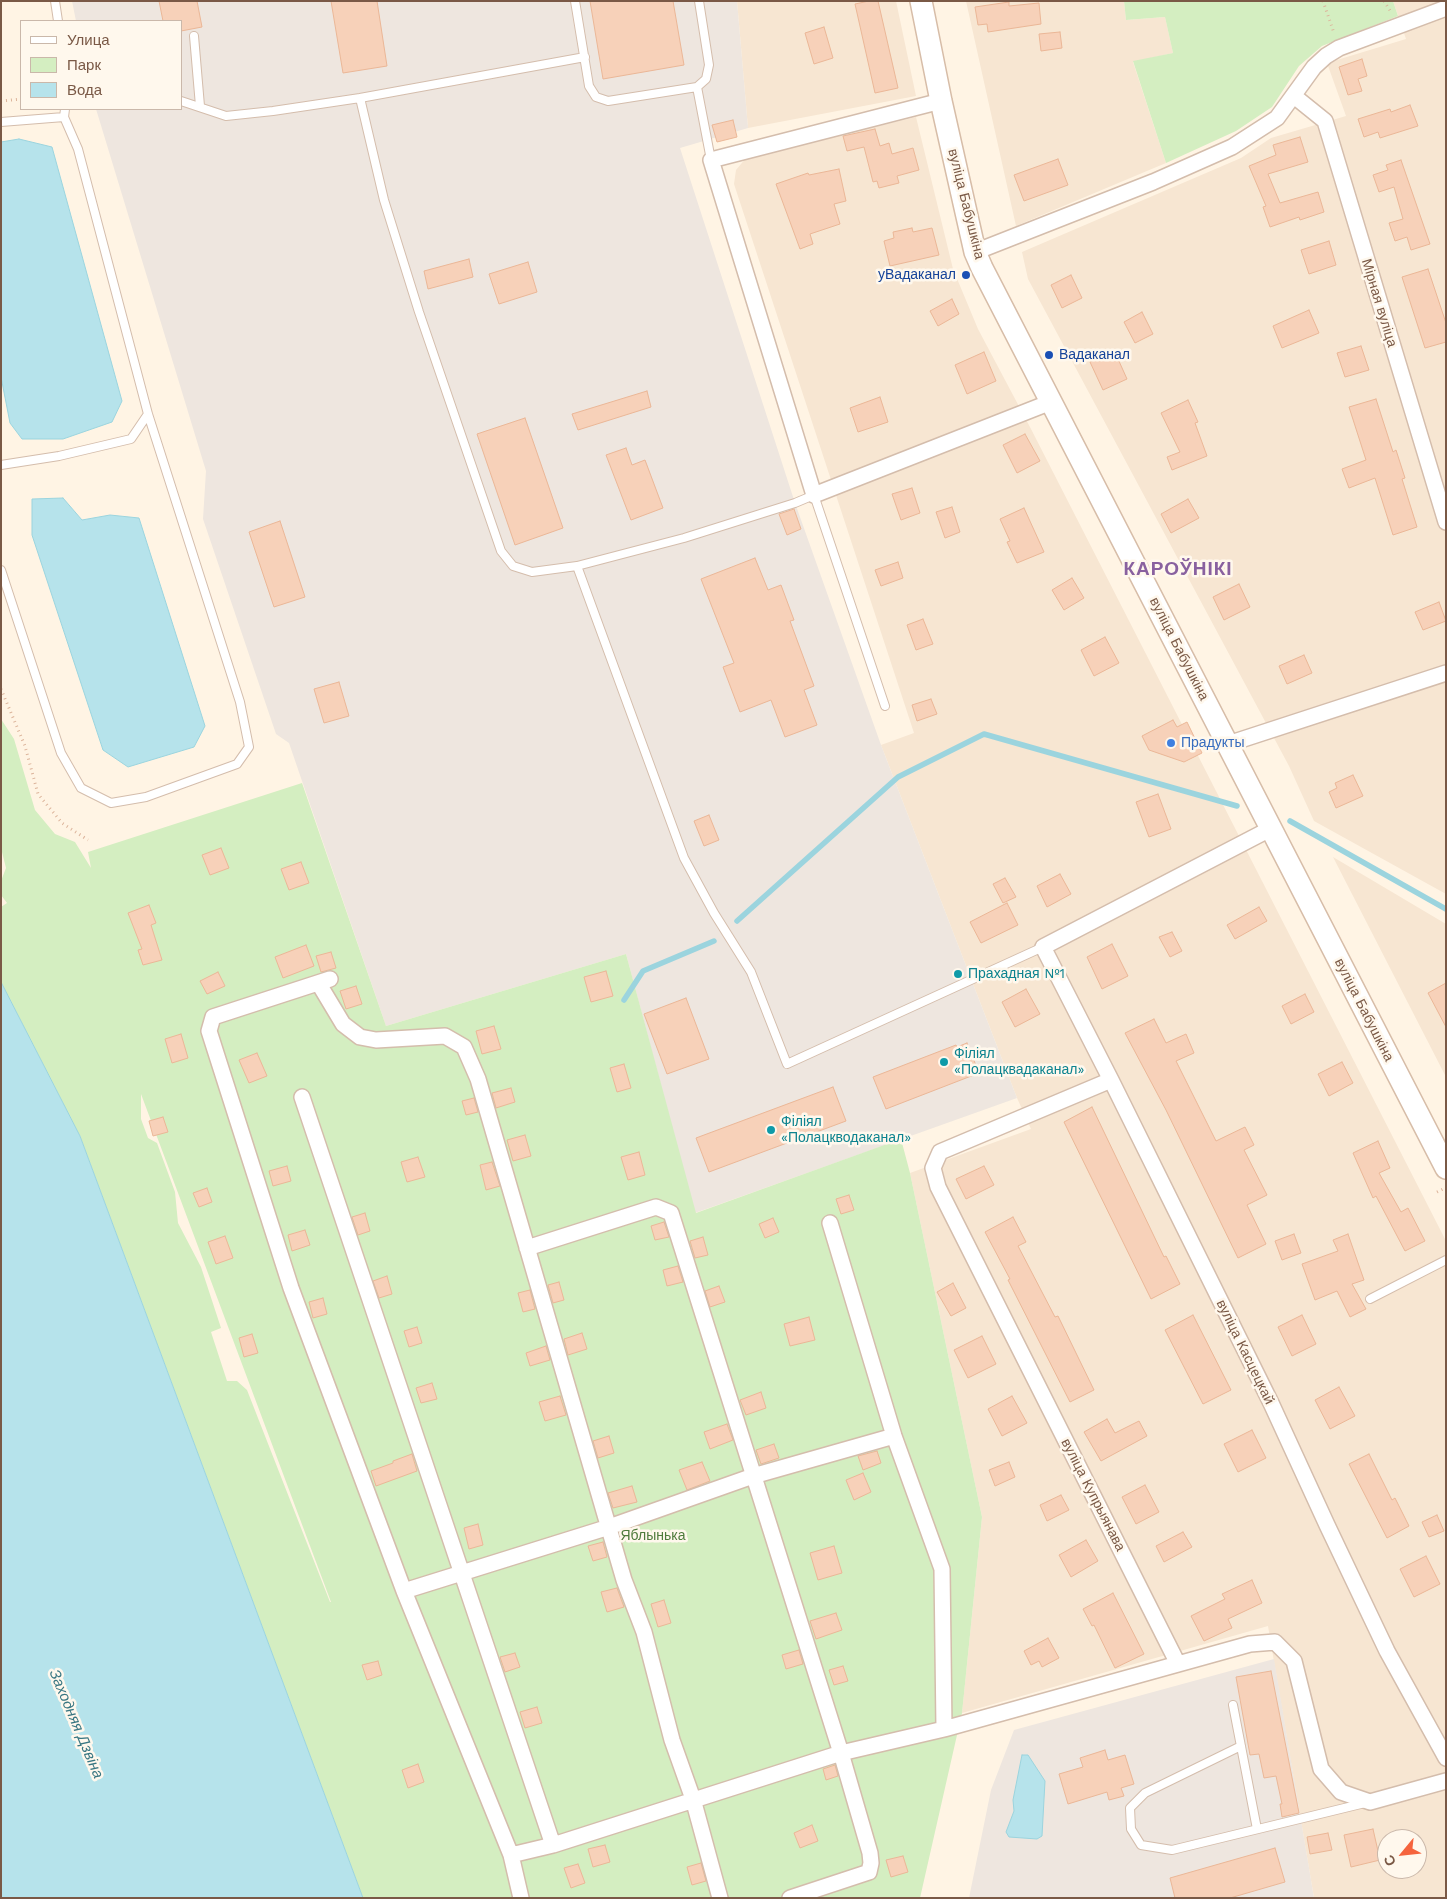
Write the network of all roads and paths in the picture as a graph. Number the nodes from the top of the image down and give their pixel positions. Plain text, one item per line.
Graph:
1 (55, 1) edge
2 (575, 1) edge
3 (699, 1) edge
4 (921, 1) edge
5 (1323, 1) edge
6 (1446, 8) edge
7 (58, 20) edge
8 (194, 36) dead end
9 (1339, 48) junction
10 (585, 57) junction
11 (697, 87) junction
12 (1294, 96) junction
13 (360, 98) junction
14 (20, 99) edge
15 (1, 101) edge
16 (182, 101) edge
17 (941, 101) junction
18 (200, 106) junction
19 (65, 113) edge
20 (1, 122) edge
21 (711, 160) junction
22 (975, 252) junction
23 (1051, 402) junction
24 (148, 414) junction
25 (1, 465) edge
26 (814, 495) junction
27 (1446, 522) edge
28 (577, 566) junction
29 (1, 570) edge
30 (1446, 673) edge
31 (1, 690) edge
32 (885, 706) dead end
33 (1228, 744) junction
34 (1270, 829) junction
35 (88, 840) dead end
36 (1043, 947) junction
37 (1111, 1080) junction
38 (302, 1097) dead end
39 (1446, 1168) edge
40 (1446, 1187) edge
41 (1437, 1192) dead end
42 (830, 1223) dead end
43 (527, 1248) junction
44 (1446, 1260) edge
45 (1370, 1299) dead end
46 (894, 1436) junction
47 (753, 1476) junction
48 (609, 1527) junction
49 (463, 1573) junction
50 (404, 1591) junction
51 (1178, 1664) junction
52 (1233, 1704) dead end
53 (944, 1729) junction
54 (1241, 1746) junction
55 (841, 1753) junction
56 (1446, 1758) edge
57 (1446, 1781) edge
58 (693, 1799) junction
59 (1370, 1802) junction
60 (1257, 1829) junction
61 (553, 1845) junction
62 (511, 1855) junction
63 (521, 1898) edge
64 (720, 1898) edge
65 (790, 1898) edge

1 - 7 lane
2 - 10 lane
3 - 11 lane
4 - 17 street, вуліца Бабушкіна
5 - 9 path
6 - 9 street
8 - 18 lane
9 - 12 street
10 - 11 lane
10 - 13 lane
11 - 21 lane
12 - 22 street
12 - 27 street, Мірная вуліца
13 - 18 lane
13 - 28 lane
14 - 15 path
16 - 18 lane
17 - 21 street
17 - 22 street, вуліца Бабушкіна
19 - 20 lane
19 - 24 lane
21 - 26 street
22 - 23 street, вуліца Бабушкіна
23 - 26 street
23 - 33 street, вуліца Бабушкіна
24 - 25 lane
24 - 29 lane
26 - 28 lane
26 - 32 lane
28 - 36 lane
30 - 33 street
31 - 35 path
33 - 34 street, вуліца Бабушкіна
34 - 36 street
34 - 39 street, вуліца Бабушкіна
36 - 37 street, вуліца Касцецкай
37 - 51 street, вуліца Купрыянава
37 - 56 street, вуліца Касцецкай
38 - 49 street
40 - 41 path
42 - 46 street
43 - 47 street
43 - 48 street
43 - 50 street
44 - 45 lane
46 - 47 street
46 - 53 street
47 - 48 street
47 - 55 street
48 - 49 street
48 - 58 street
49 - 50 street
49 - 61 street
50 - 62 street
51 - 53 street
51 - 59 street
52 - 54 lane
53 - 55 street
54 - 60 lane
54 - 60 lane
55 - 58 street
55 - 65 street
57 - 59 street
58 - 61 street
58 - 64 street
59 - 60 lane
61 - 62 street
62 - 63 street

